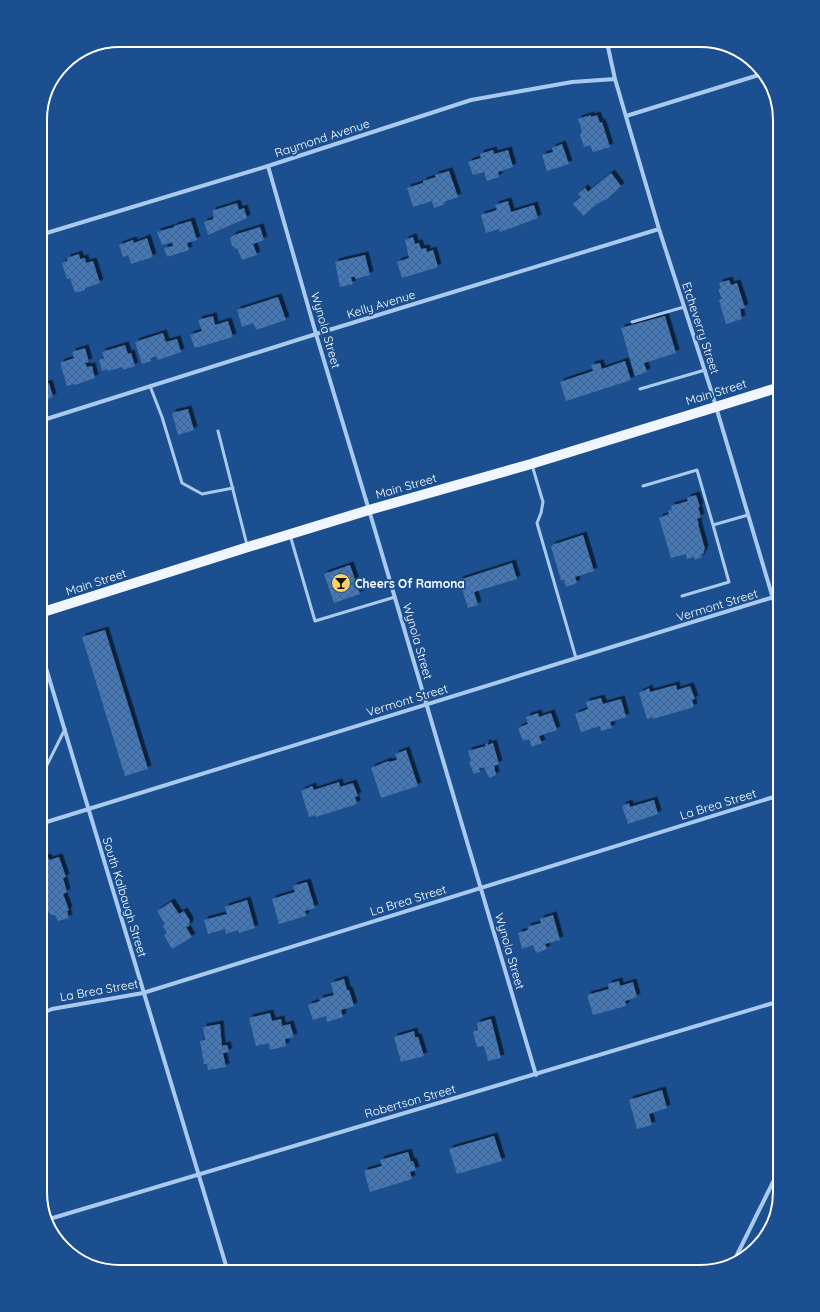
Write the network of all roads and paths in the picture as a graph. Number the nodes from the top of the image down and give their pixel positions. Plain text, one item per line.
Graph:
1 (608, 47) edge
2 (758, 75) edge
3 (615, 79) junction
4 (626, 116) junction
5 (268, 166) junction
6 (659, 229) junction
7 (47, 233) edge
8 (684, 307) junction
9 (632, 322) dead end
10 (316, 334) junction
11 (704, 370) junction
12 (150, 386) junction
13 (773, 389) edge
14 (640, 390) dead end
15 (716, 406) junction
16 (47, 418) edge
17 (218, 431) dead end
18 (531, 464) junction
19 (643, 486) dead end
20 (233, 488) junction
21 (369, 510) junction
22 (748, 516) junction
23 (713, 526) junction
24 (290, 534) junction
25 (248, 547) junction
26 (682, 596) dead end
27 (395, 597) junction
28 (772, 598) junction
29 (773, 601) edge
30 (47, 611) edge
31 (576, 658) junction
32 (47, 672) edge
33 (426, 704) junction
34 (64, 729) junction
35 (47, 764) edge
36 (773, 797) edge
37 (89, 809) junction
38 (47, 821) edge
39 (481, 888) junction
40 (143, 993) junction
41 (773, 1003) edge
42 (47, 1011) edge
43 (536, 1075) junction
44 (198, 1174) junction
45 (773, 1182) edge
46 (52, 1218) edge
47 (736, 1256) edge
48 (226, 1265) edge

1 - 3 street, Etcheverry Street
2 - 4 street
3 - 4 street, Etcheverry Street
3 - 5 street, Raymond Avenue
4 - 6 street, Etcheverry Street
5 - 7 street, Raymond Avenue
5 - 10 street, Wynola Street
6 - 8 street, Etcheverry Street
6 - 10 street, Kelly Avenue
8 - 9 lane
8 - 11 street, Etcheverry Street
10 - 12 street, Kelly Avenue
10 - 21 street, Wynola Street
11 - 14 lane
11 - 15 street, Etcheverry Street
12 - 16 street, Kelly Avenue
12 - 20 lane
13 - 15 main road, Main Street
15 - 18 main road, Main Street
15 - 22 street, Etcheverry Street
17 - 20 lane
18 - 21 main road, Main Street
18 - 31 lane
19 - 23 lane
20 - 25 lane
21 - 24 main road, Main Street
21 - 27 street, Wynola Street
22 - 23 lane
22 - 28 street, Etcheverry Street
23 - 26 lane
24 - 25 main road, Main Street
24 - 27 lane
25 - 30 main road, Main Street
27 - 33 street, Wynola Street
28 - 29 street, Etcheverry Street
28 - 31 street, Vermont Street
31 - 33 street, Vermont Street
32 - 34 street, South Kalbaugh Street
33 - 37 street, Vermont Street
33 - 39 street, Wynola Street
34 - 35 lane
34 - 37 street, South Kalbaugh Street
36 - 39 street, La Brea Street
37 - 38 street, Vermont Street
37 - 40 street, South Kalbaugh Street
39 - 40 street, La Brea Street
39 - 43 street, Wynola Street
40 - 42 street, La Brea Street
40 - 44 street, South Kalbaugh Street
41 - 43 street, Robertson Street
43 - 44 street, Robertson Street
44 - 46 street, Robertson Street
44 - 48 street, South Kalbaugh Street
45 - 47 street

